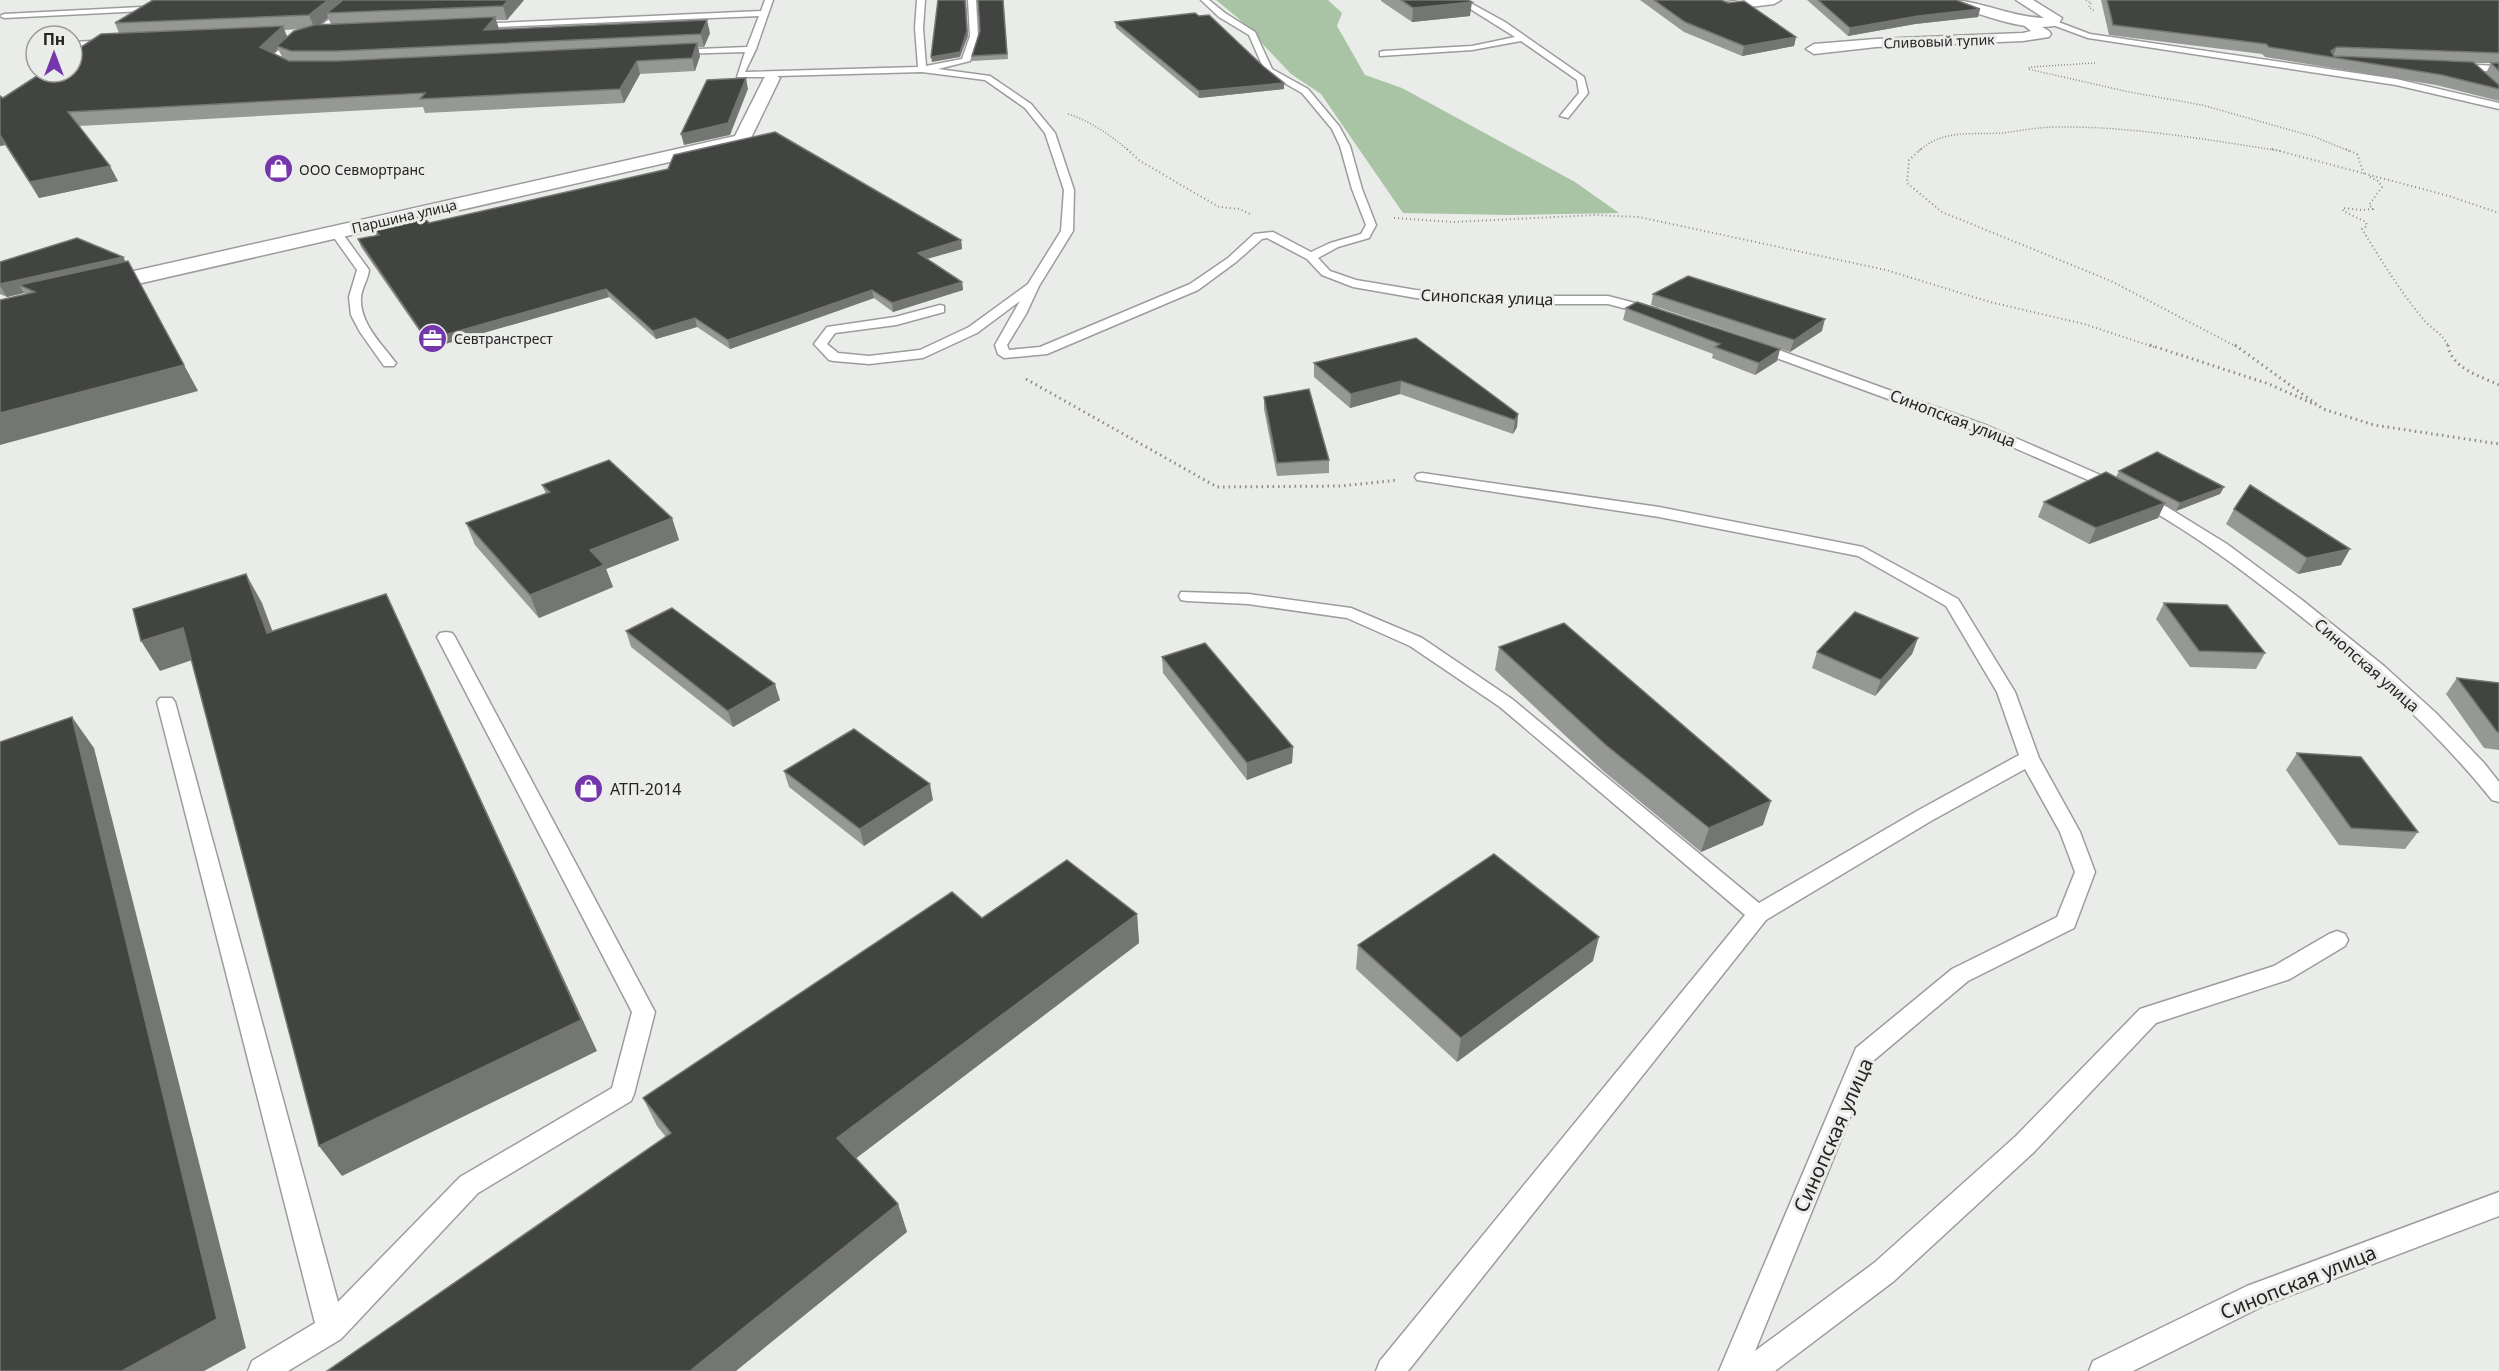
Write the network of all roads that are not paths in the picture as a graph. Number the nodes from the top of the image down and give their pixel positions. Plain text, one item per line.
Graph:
1 (357, 0) edge
2 (769, 0) edge
3 (921, 0) edge
4 (972, 0) edge
5 (1205, 0) edge
6 (1460, 0) edge
7 (1774, 0) edge
8 (1954, 0) edge
9 (2022, 0) edge
10 (1726, 6) edge
11 (170, 8) edge
12 (764, 13) junction
13 (4, 16) dead end
14 (2028, 22) junction
15 (2053, 22) junction
16 (470, 26) edge
17 (329, 32) edge
18 (318, 33) junction
19 (282, 34) edge
20 (1522, 38) junction
21 (119, 42) edge
22 (84, 43) edge
23 (752, 48) junction
24 (1814, 49) dead end
25 (670, 53) edge
26 (1383, 54) dead end
27 (2220, 54) junction
28 (2316, 60) edge
29 (2448, 66) edge
30 (2471, 67) junction
31 (295, 69) edge
32 (922, 69) junction
33 (2499, 69) edge
34 (2420, 74) edge
35 (773, 76) junction
36 (2485, 81) edge
37 (2434, 91) junction
38 (2499, 106) edge
39 (1565, 116) dead end
40 (336, 232) junction
41 (1311, 257) junction
42 (1033, 286) junction
43 (78, 291) edge
44 (940, 309) dead end
45 (1670, 317) edge
46 (1740, 339) edge
47 (389, 363) dead end
48 (1422, 477) road end
49 (1186, 596) dead end
50 (446, 637) dead end
51 (166, 702) dead end
52 (2029, 758) junction
53 (2499, 795) edge
54 (1758, 914) junction
55 (2337, 940) dead end
56 (2499, 1204) edge
57 (330, 1329) junction
58 (262, 1371) edge
59 (1390, 1371) edge
60 (1733, 1371) edge
61 (1752, 1371) edge
62 (2103, 1371) edge

1 - 18 lane
2 - 12 lane
3 - 32 lane
4 - 32 lane
5 - 41 lane
6 - 20 lane
7 - 10 street
8 - 14 street
9 - 15 street
11 - 13 lane
12 - 16 lane
12 - 23 lane
14 - 15 street
14 - 24 street, Сливовый тупик
15 - 27 lane
17 - 18 lane
18 - 19 lane
18 - 31 lane
20 - 26 lane
20 - 39 lane
21 - 22 lane
23 - 25 lane
23 - 35 lane
27 - 28 lane
27 - 37 lane
29 - 30 lane
30 - 33 lane
30 - 36 lane
32 - 35 lane
32 - 42 lane
34 - 37 lane
35 - 40 street, Паршина улица
37 - 38 lane
40 - 43 street, Паршина улица
40 - 47 lane
41 - 42 lane, Синопская улица
41 - 45 lane, Синопская улица
42 - 44 lane
46 - 53 lane, Синопская улица
48 - 52 lane, Синопская улица
49 - 54 lane
50 - 57 lane
51 - 57 lane
52 - 54 lane
52 - 60 lane, Синопская улица
54 - 59 lane
55 - 61 lane
56 - 62 lane, Синопская улица
57 - 58 lane

